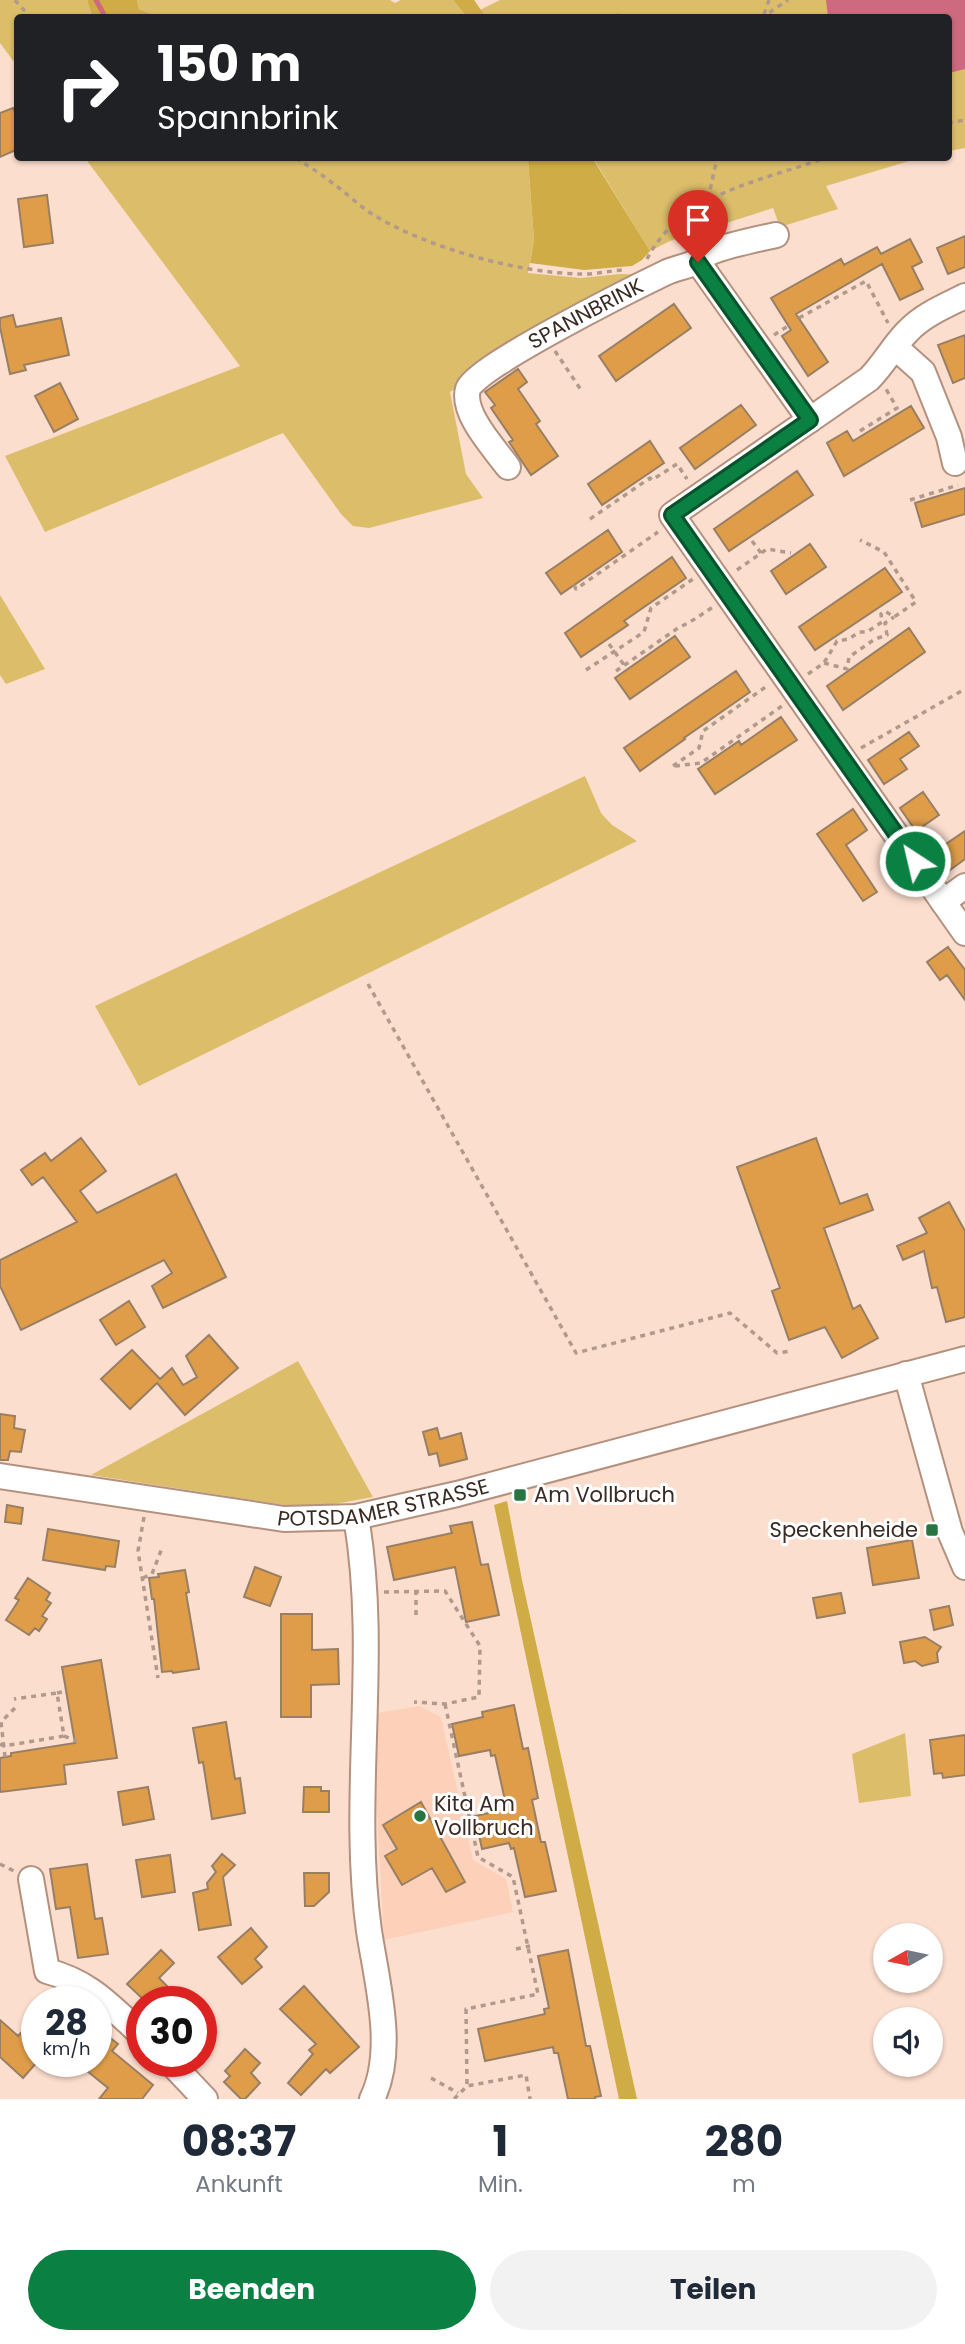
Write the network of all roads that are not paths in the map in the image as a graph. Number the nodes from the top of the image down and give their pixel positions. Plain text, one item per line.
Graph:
1 (776, 235) dead end
2 (698, 262) junction
3 (965, 296) edge
4 (895, 346) junction
5 (810, 420) junction
6 (508, 467) dead end
7 (960, 473) edge
8 (965, 886) edge
9 (943, 902) junction
10 (965, 933) edge
11 (965, 1359) edge
12 (906, 1374) junction
13 (0, 1476) edge
14 (356, 1517) junction
15 (965, 1567) edge
16 (31, 1879) dead end
17 (126, 2021) edge
18 (184, 2077) edge
19 (376, 2098) edge
20 (205, 2099) edge

1 - 2 street
2 - 5 street
2 - 6 street, SPANNBRINK
3 - 4 street
4 - 5 street
4 - 7 street
5 - 9 street
8 - 9 street
9 - 10 street
11 - 12 street, POTSDAMER STRASSE
12 - 14 street, POTSDAMER STRASSE
12 - 15 street
13 - 14 street, POTSDAMER STRASSE
14 - 19 street
16 - 17 street
18 - 20 street

